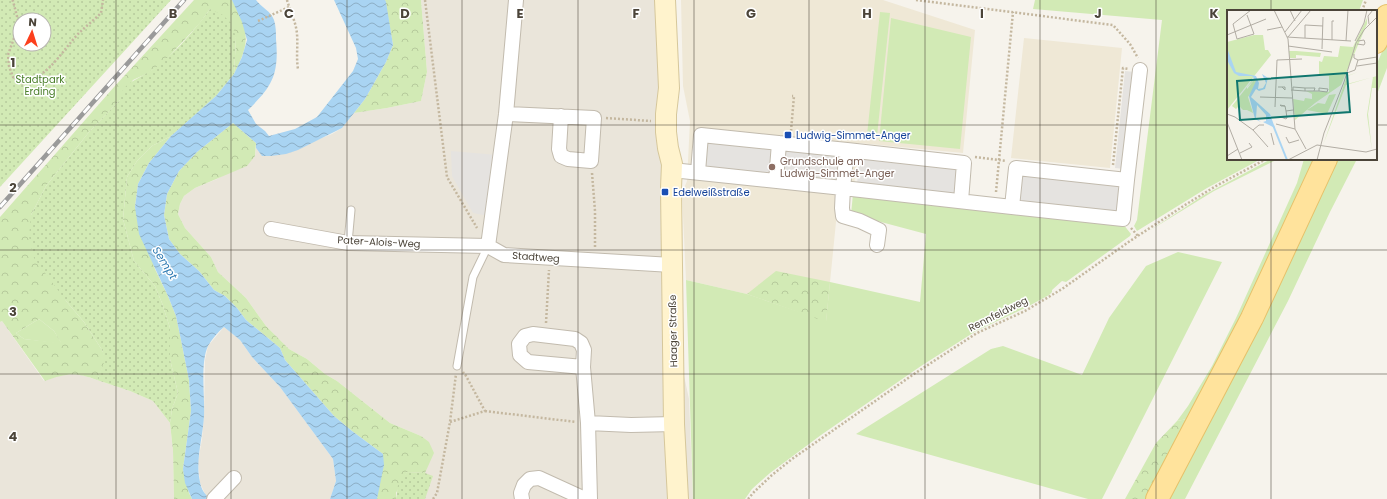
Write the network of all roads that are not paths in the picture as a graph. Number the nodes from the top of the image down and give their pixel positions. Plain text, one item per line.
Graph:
1 (516, 0) edge
2 (665, 0) edge
3 (1387, 16) edge
4 (1377, 40) edge
5 (1140, 70) road end
6 (506, 114) junction
7 (561, 116) junction
8 (785, 140) junction
9 (847, 150) junction
10 (1326, 160) edge
11 (672, 167) junction
12 (698, 172) junction
13 (1128, 180) junction
14 (776, 181) junction
15 (843, 188) junction
16 (960, 201) junction
17 (1012, 207) junction
18 (350, 210) dead end
19 (271, 229) dead end
20 (348, 243) junction
21 (877, 245) dead end
22 (488, 246) junction
23 (672, 265) junction
24 (457, 366) road end
25 (583, 367) junction
26 (588, 423) junction
27 (674, 424) junction
28 (234, 478) dead end
29 (214, 498) edge
30 (522, 499) edge
31 (585, 499) edge
32 (590, 499) edge
33 (678, 499) edge
34 (1157, 499) edge

1 - 6 street
2 - 11 street, Haager Straße
3 - 4 main road
5 - 13 street
6 - 7 street
6 - 22 street
7 - 7 street
8 - 9 street
8 - 12 street
8 - 14 street
9 - 15 street
9 - 16 street
10 - 34 main road
11 - 12 street
11 - 23 street, Haager Straße
12 - 14 street
13 - 17 street
13 - 17 street
14 - 15 street
15 - 16 street
15 - 21 street
16 - 17 street
18 - 20 lane
19 - 20 street, Pater-Alois-Weg
20 - 22 street, Pater-Alois-Weg
22 - 23 street, Stadtweg
22 - 24 lane
23 - 27 street, Haager Straße
25 - 25 street
25 - 26 street
26 - 27 street
26 - 32 street
27 - 33 street, Haager Straße
28 - 29 street
30 - 31 street

